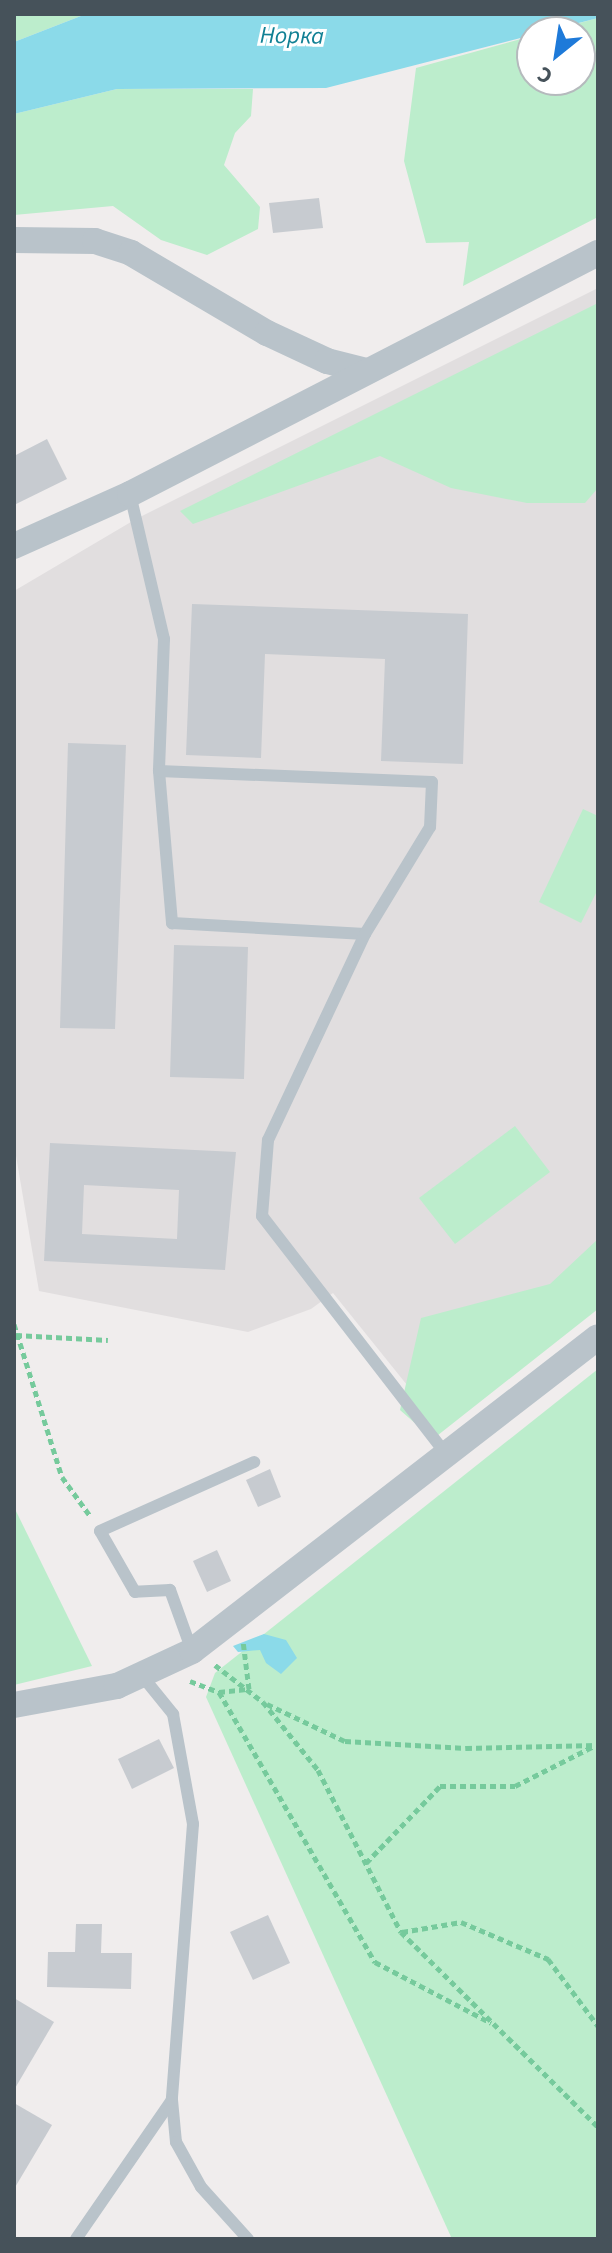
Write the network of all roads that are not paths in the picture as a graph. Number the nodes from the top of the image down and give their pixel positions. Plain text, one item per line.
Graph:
1 (14, 240) edge
2 (598, 253) edge
3 (366, 371) junction
4 (130, 494) junction
5 (14, 546) edge
6 (159, 771) junction
7 (365, 934) junction
8 (598, 1337) edge
9 (446, 1454) junction
10 (254, 1462) dead end
11 (192, 1651) junction
12 (151, 1673) junction
13 (14, 1705) edge
14 (172, 2100) junction
15 (76, 2239) edge
16 (248, 2239) edge

1 - 3 street
2 - 3 street
3 - 4 street
4 - 5 street
4 - 6 lane
6 - 7 lane
6 - 7 lane
7 - 9 lane
8 - 9 street
9 - 11 street
10 - 11 lane
11 - 12 street
12 - 13 street
12 - 14 lane
14 - 15 lane
14 - 16 lane

